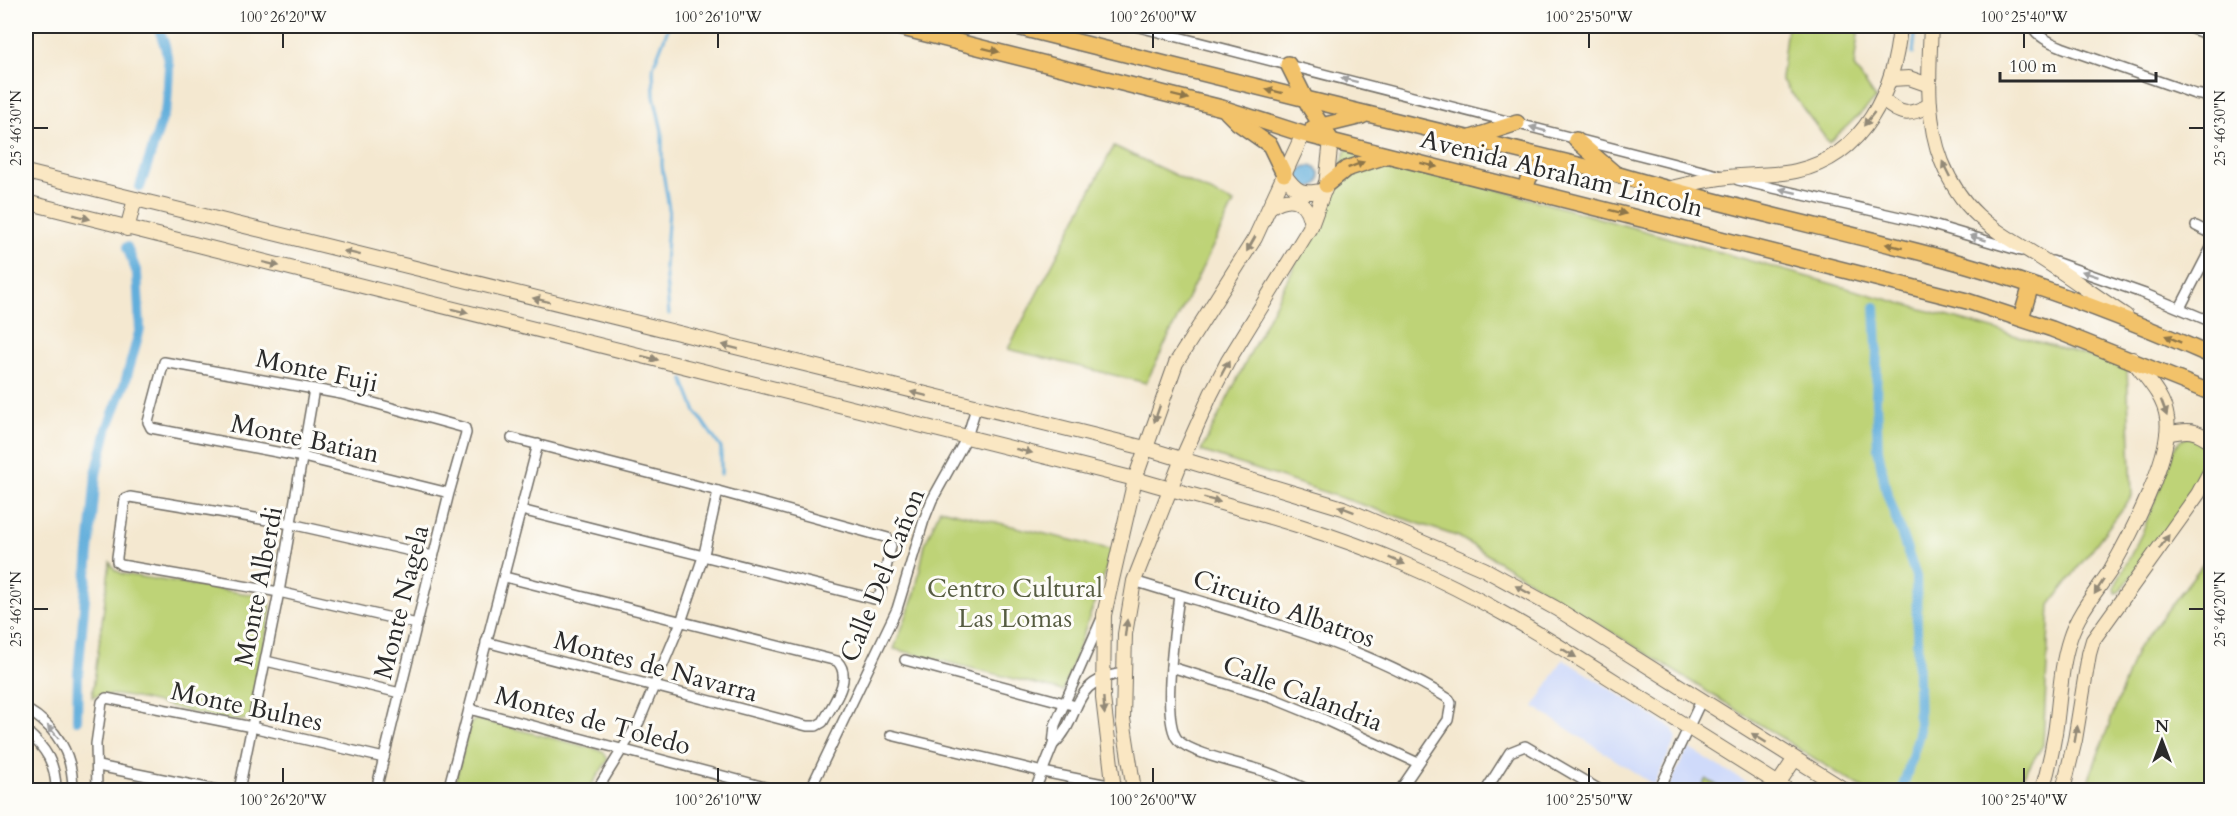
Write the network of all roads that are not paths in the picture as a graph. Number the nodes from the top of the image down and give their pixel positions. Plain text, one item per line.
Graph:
1 (894, 26) edge
2 (1013, 26) edge
3 (1136, 26) edge
4 (1900, 26) edge
5 (1932, 26) edge
6 (2032, 26) edge
7 (2184, 26) edge
8 (2211, 36) edge
9 (1288, 64) junction
10 (1891, 79) junction
11 (1929, 85) junction
12 (2211, 97) edge
13 (1306, 99) junction
14 (1883, 100) junction
15 (1930, 105) junction
16 (1222, 108) junction
17 (1371, 115) junction
18 (1517, 123) junction
19 (1322, 125) junction
20 (1303, 134) junction
21 (1470, 138) junction
22 (1331, 140) junction
23 (1576, 140) junction
24 (1391, 155) junction
25 (1569, 163) junction
26 (26, 172) edge
27 (1284, 174) junction
28 (1615, 174) junction
29 (1727, 177) junction
30 (1325, 188) junction
31 (1527, 189) junction
32 (1665, 189) junction
33 (135, 199) junction
34 (26, 202) edge
35 (1270, 207) junction
36 (1311, 226) junction
37 (2196, 226) dead end
38 (128, 229) junction
39 (2211, 234) edge
40 (2211, 246) edge
41 (2034, 254) junction
42 (2031, 285) junction
43 (2180, 308) junction
44 (2021, 318) junction
45 (2135, 322) junction
46 (2211, 322) edge
47 (2211, 356) edge
48 (2132, 359) junction
49 (314, 389) junction
50 (2211, 393) edge
51 (976, 408) junction
52 (461, 426) joint
53 (151, 428) joint
54 (2167, 434) junction
55 (967, 437) junction
56 (512, 438) dead end
57 (2211, 442) edge
58 (538, 444) junction
59 (1145, 448) junction
60 (303, 457) junction
61 (1182, 459) junction
62 (2211, 468) edge
63 (1135, 479) junction
64 (1169, 489) junction
65 (718, 490) junction
66 (449, 493) junction
67 (521, 510) junction
68 (291, 524) junction
69 (704, 554) junction
70 (433, 556) junction
71 (505, 577) junction
72 (1134, 581) junction
73 (279, 592) junction
74 (1179, 595) junction
75 (1104, 615) junction
76 (681, 622) junction
77 (417, 624) junction
78 (486, 642) junction
79 (905, 660) dead end
80 (266, 661) junction
81 (1171, 667) junction
82 (1124, 673) junction
83 (1102, 678) junction
84 (655, 688) junction
85 (400, 693) junction
86 (1701, 701) junction
87 (1065, 702) junction
88 (1076, 706) junction
89 (26, 709) edge
90 (469, 709) junction
91 (252, 727) junction
92 (1688, 727) junction
93 (26, 731) edge
94 (891, 735) dead end
95 (1053, 745) junction
96 (623, 750) junction
97 (384, 758) junction
98 (1794, 760) junction
99 (1418, 763) junction
100 (98, 766) junction
101 (1043, 772) junction
102 (1783, 787) edge
103 (1114, 788) edge
104 (811, 789) edge
105 (56, 790) edge
106 (73, 790) edge
107 (97, 790) edge
108 (217, 790) edge
109 (239, 790) edge
110 (376, 790) edge
111 (448, 790) edge
112 (597, 790) edge
113 (776, 790) edge
114 (824, 790) edge
115 (1035, 790) edge
116 (1134, 790) edge
117 (1310, 790) edge
118 (1400, 790) edge
119 (1486, 790) edge
120 (1600, 790) edge
121 (1659, 790) edge
122 (1845, 790) edge
123 (2042, 790) edge
124 (2062, 790) edge

1 -> 16 main road, Avenida Abraham Lincoln
13 -> 2 main road
3 - 9 street
4 - 10 main road
5 - 11 main road
6 - 12 street
7 - 8 street
9 - 13 main road
18 -> 9 street
10 - 11 main road
10 - 14 main road
11 - 15 main road
13 - 17 main road
13 - 19 main road
14 - 15 main road
14 -> 29 main road
41 -> 15 main road
16 - 20 main road, Avenida Abraham Lincoln
16 - 27 main road
17 - 19 main road
17 - 21 main road
18 - 21 main road
23 -> 18 street
19 - 20 main road
19 - 22 main road
20 - 22 main road, Avenida Abraham Lincoln
20 - 27 main road
21 - 25 main road
22 - 24 main road, Avenida Abraham Lincoln
22 - 30 main road
23 - 28 main road
23 - 29 street
30 -> 24 main road
24 -> 31 main road, Avenida Abraham Lincoln
25 - 28 main road
25 - 31 main road
26 - 33 main road
27 - 30 main road
27 - 35 main road
28 - 32 main road
29 - 32 main road
41 -> 29 street
30 - 36 main road
31 -> 44 main road, Avenida Abraham Lincoln
42 -> 32 main road
33 - 38 main road
51 -> 33 main road
34 -> 38 main road
35 - 36 main road
35 -> 59 main road
61 -> 36 main road
37 - 39 street
38 -> 55 main road
40 - 43 street
43 -> 41 street
41 - 45 main road
42 - 44 main road
42 - 45 main road
43 - 46 street
44 - 48 main road, Avenida Abraham Lincoln
47 -> 45 main road
48 - 50 main road, Avenida Abraham Lincoln
48 -> 54 main road
49 - 52 street, Monte Fuji
49 - 53 street, Monte Fuji
49 - 60 street, Monte Alberdi
51 - 55 street, Calle Del Cañon
51 - 59 main road
52 - 66 street, Monte Nagela
53 - 60 street, Monte Batian
54 - 57 main road
54 -> 123 main road
55 -> 63 main road
55 - 104 street, Calle Del Cañon
56 - 58 street
58 - 65 street
58 - 67 street
59 - 61 main road
59 - 63 main road
60 - 66 street, Monte Batian
60 - 68 street, Monte Alberdi
61 - 64 main road
86 -> 61 main road
124 -> 62 main road
63 - 64 main road
63 - 75 main road
64 - 72 main road
64 -> 92 main road
65 - 69 street
65 - 69 street
66 - 70 street, Monte Nagela
67 - 69 street
67 - 71 street
68 - 70 street
68 - 73 street, Monte Alberdi
68 - 73 street
69 - 76 street
70 - 77 street, Monte Nagela
71 - 76 street
71 - 78 street
72 - 74 street, Circuito Albatros
82 -> 72 main road
73 - 77 street
73 - 80 street, Monte Alberdi
74 - 81 street
74 - 99 street, Circuito Albatros
75 - 83 main road
75 - 87 street
76 - 84 street
76 - 84 street, Montes de Navarra
77 - 85 street, Monte Nagela
78 - 84 street, Montes de Navarra
78 - 90 street
79 - 87 street
80 - 85 street
80 - 91 street, Monte Alberdi
81 - 99 street, Calle Calandria
81 - 117 street
82 - 83 street
82 - 116 main road
83 - 88 street
83 -> 103 main road
84 - 96 street
85 - 97 street, Monte Nagela
86 - 92 street
98 -> 86 main road
87 - 88 street
87 - 95 street
88 - 95 street
106 -> 89 street
90 - 96 street, Montes de Toledo
90 - 111 street
91 - 97 street, Monte Bulnes
91 - 100 street, Monte Bulnes
91 - 109 street, Monte Alberdi
92 - 102 main road
92 - 121 street
93 - 105 street
94 - 101 street
95 - 101 street
96 - 112 street
96 - 113 street, Montes de Toledo
97 - 110 street, Monte Nagela
98 - 102 main road
98 - 122 main road
99 - 118 street
100 - 107 street
100 - 108 street
101 - 103 street
101 - 115 street
104 - 114 street
119 - 120 street

